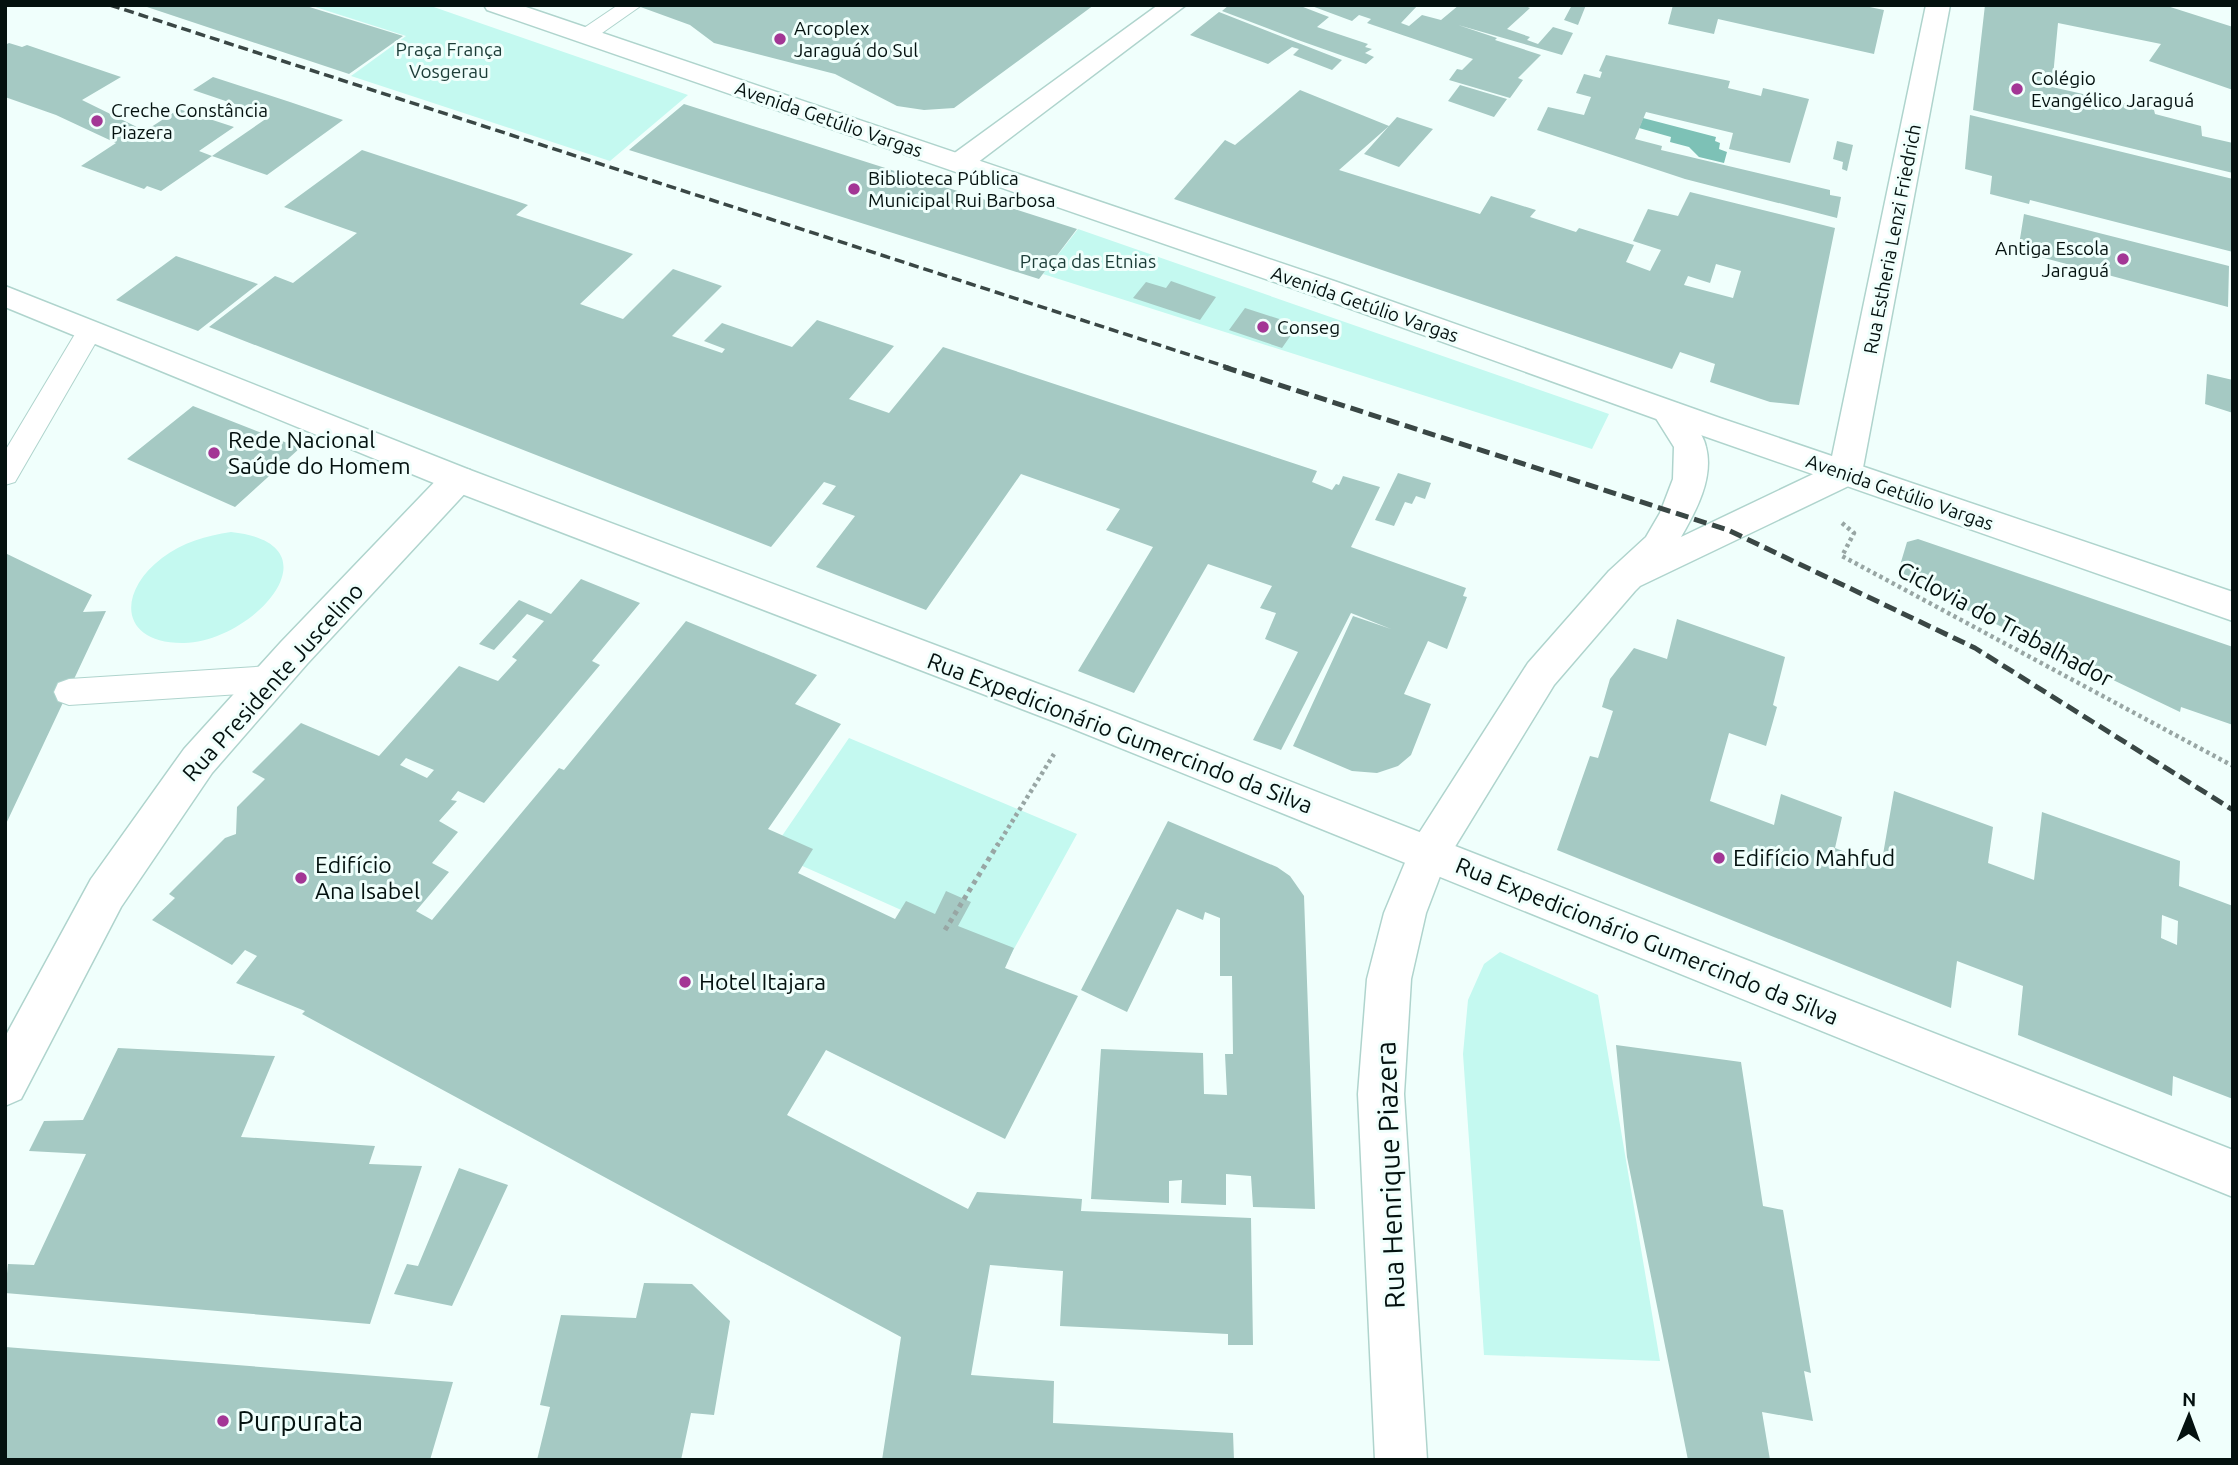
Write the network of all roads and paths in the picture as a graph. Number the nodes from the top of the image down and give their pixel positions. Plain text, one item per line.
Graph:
1 (496, 5) edge
2 (632, 5) edge
3 (1174, 5) edge
4 (1938, 5) edge
5 (584, 36) junction
6 (959, 163) junction
7 (5, 296) edge
8 (90, 330) junction
9 (1668, 412) junction
10 (1844, 473) junction
11 (5, 475) edge
12 (458, 480) junction
13 (1804, 492) junction
14 (1622, 581) junction
15 (2233, 607) edge
16 (271, 679) junction
17 (69, 692) dead end
18 (1079, 715) junction
19 (2233, 766) edge
20 (1428, 854) junction
21 (945, 930) dead end
22 (5, 1083) edge
23 (2233, 1174) edge
24 (1401, 1460) edge

1 - 5 main road, Avenida Getúlio Vargas
2 - 5 lane
3 - 6 main road
4 - 10 main road, Rua Estheria Lenzi Friedrich
5 - 6 main road, Avenida Getúlio Vargas
6 - 9 main road, Avenida Getúlio Vargas
7 - 8 main road, Rua Expedicionário Gumercindo da Silva
8 - 11 lane
8 - 12 main road, Rua Expedicionário Gumercindo da Silva
9 - 10 main road, Avenida Getúlio Vargas
9 - 14 main road, Rua Henrique Piazera
10 - 13 main road
10 - 15 main road, Avenida Getúlio Vargas
12 - 16 main road, Rua Presidente Juscelino
12 - 18 main road, Rua Expedicionário Gumercindo da Silva
13 - 14 main road
13 - 19 path, Ciclovia do Trabalhador
14 - 20 main road, Rua Henrique Piazera
16 - 17 lane
16 - 22 main road, Rua Presidente Juscelino
18 - 20 main road, Rua Expedicionário Gumercindo da Silva
18 - 21 path
20 - 23 main road, Rua Expedicionário Gumercindo da Silva
20 - 24 main road, Rua Henrique Piazera

